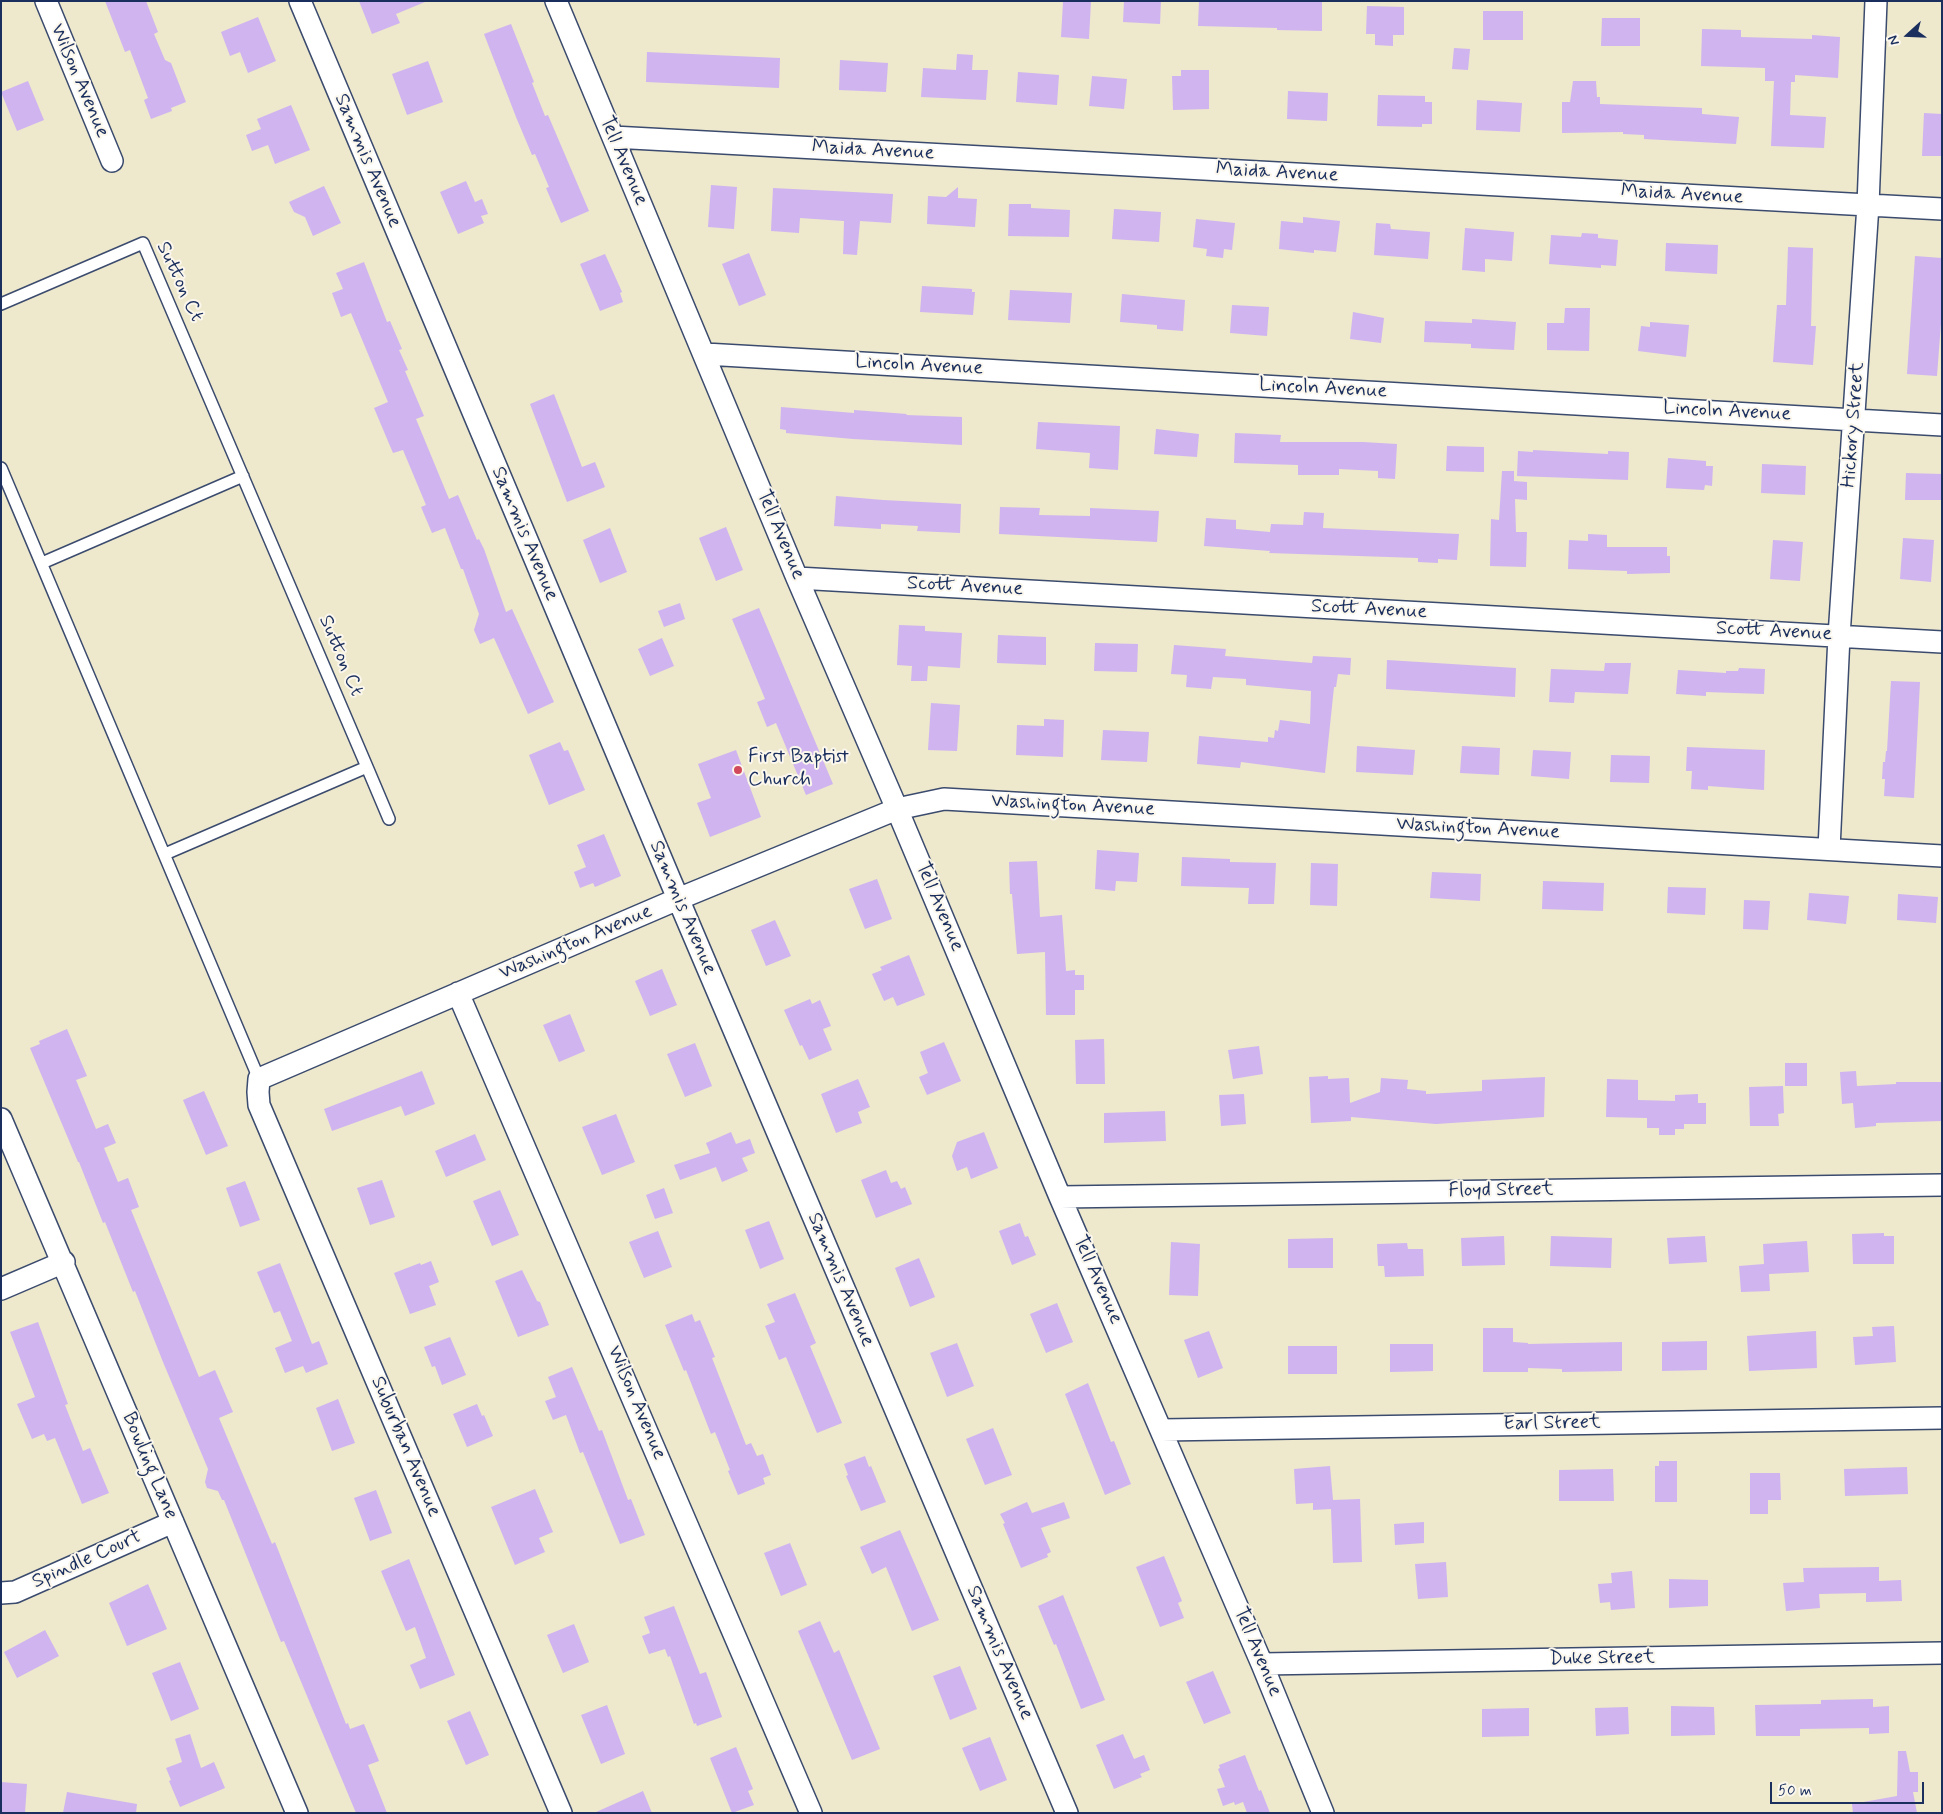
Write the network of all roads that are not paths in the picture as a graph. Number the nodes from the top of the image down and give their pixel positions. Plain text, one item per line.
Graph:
1 (46, 1) edge
2 (300, 1) edge
3 (556, 1) edge
4 (1876, 1) edge
5 (613, 137) junction
6 (112, 160) dead end
7 (1868, 204) junction
8 (1942, 209) edge
9 (1, 304) edge
10 (704, 354) junction
11 (1855, 420) junction
12 (1942, 425) edge
13 (1, 468) edge
14 (243, 476) junction
15 (42, 564) junction
16 (797, 578) junction
17 (1839, 636) junction
18 (1942, 642) edge
19 (367, 767) junction
20 (898, 809) junction
21 (389, 819) dead end
22 (1829, 849) junction
23 (165, 854) junction
24 (1942, 856) edge
25 (678, 899) junction
26 (458, 993) junction
27 (259, 1079) junction
28 (1, 1119) edge
29 (1942, 1185) edge
30 (1060, 1197) junction
31 (64, 1262) junction
32 (1, 1289) edge
33 (1942, 1418) edge
34 (1162, 1430) junction
35 (172, 1522) junction
36 (1, 1593) edge
37 (1942, 1653) edge
38 (1262, 1664) junction
39 (296, 1813) edge
40 (561, 1813) edge
41 (812, 1813) edge
42 (1067, 1813) edge
43 (1323, 1813) edge

1 - 6 street, Wilson Avenue
2 - 25 street, Sammis Avenue
3 - 5 street, Tell Avenue
4 - 7 street, Hickory Street
5 - 7 street, Maida Avenue
5 - 10 street, Tell Avenue
7 - 8 street, Maida Avenue
7 - 11 street, Hickory Street
9 - 14 lane, Sutton Ct
10 - 11 street, Lincoln Avenue
10 - 16 street, Tell Avenue
11 - 12 street, Lincoln Avenue
11 - 17 street, Hickory Street
13 - 15 lane
14 - 15 lane
14 - 19 lane, Sutton Ct
15 - 23 lane
16 - 17 street, Scott Avenue
16 - 20 street, Tell Avenue
17 - 18 street, Scott Avenue
17 - 22 street, Hickory Street
19 - 21 lane, Sutton Ct
19 - 23 lane
20 - 22 street, Washington Avenue
20 - 25 street, Washington Avenue
20 - 30 street, Tell Avenue
22 - 24 street, Washington Avenue
23 - 27 lane
25 - 26 street, Washington Avenue
25 - 42 street, Sammis Avenue
26 - 27 street, Washington Avenue
26 - 41 street, Wilson Avenue
27 - 40 street, Suburban Avenue
28 - 31 street, Bowling Lane
29 - 30 street, Floyd Street
30 - 34 street, Tell Avenue
31 - 32 street
31 - 35 street, Bowling Lane
33 - 34 street, Earl Street
34 - 38 street, Tell Avenue
35 - 36 street, Spindle Court
35 - 39 street, Bowling Lane
37 - 38 street, Duke Street
38 - 43 street, Tell Avenue

